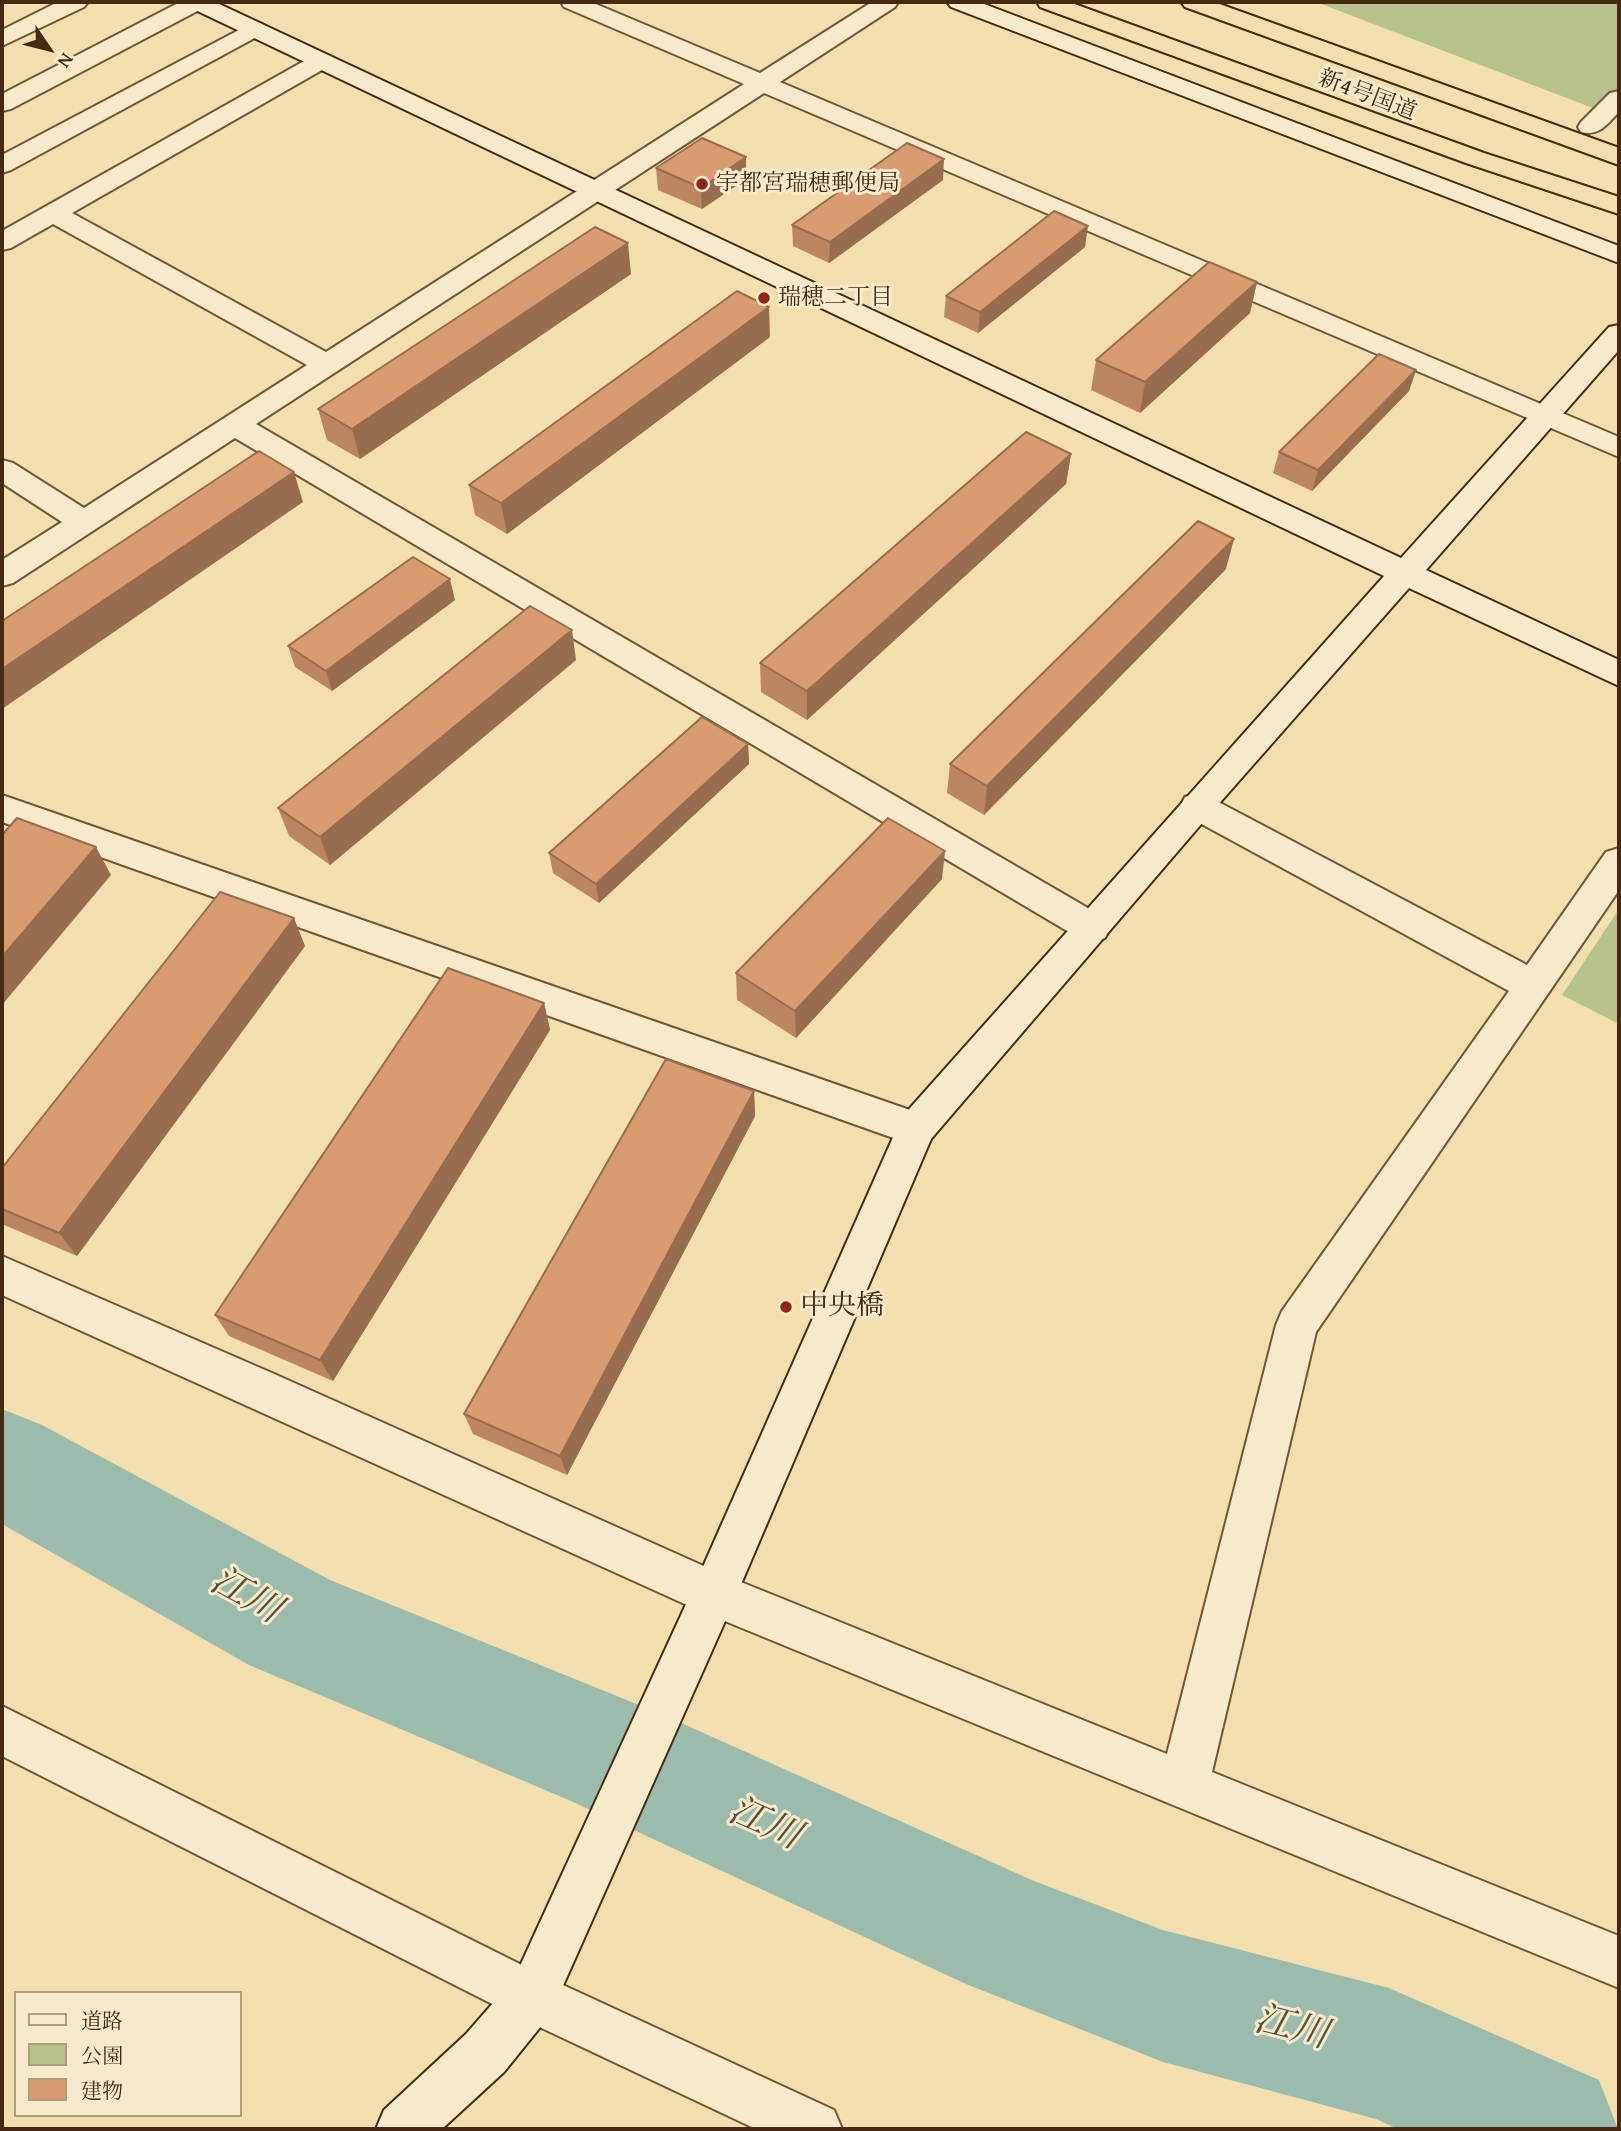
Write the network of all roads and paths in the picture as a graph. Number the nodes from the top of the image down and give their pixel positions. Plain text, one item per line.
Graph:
1 (76, 2) edge
2 (197, 2) edge
3 (572, 2) edge
4 (887, 2) edge
5 (959, 2) edge
6 (1048, 2) edge
7 (1113, 2) edge
8 (1193, 2) edge
9 (1254, 2) edge
10 (254, 29) junction
11 (2, 38) edge
12 (321, 61) junction
13 (762, 83) junction
14 (1619, 98) edge
15 (2, 104) edge
16 (1590, 127) junction
17 (1619, 139) edge
18 (1619, 157) edge
19 (2, 166) edge
20 (594, 190) junction
21 (1619, 192) edge
22 (1619, 206) edge
23 (53, 213) junction
24 (2, 242) edge
25 (1619, 255) edge
26 (1619, 333) edge
27 (327, 364) junction
28 (1544, 416) junction
29 (234, 424) junction
30 (1619, 448) edge
31 (2, 470) edge
32 (84, 522) junction
33 (1405, 573) junction
34 (2, 575) edge
35 (1619, 674) edge
36 (1197, 806) junction
37 (2, 808) edge
38 (1619, 862) edge
39 (1092, 928) junction
40 (1531, 985) junction
41 (916, 1129) junction
42 (2, 1275) edge
43 (714, 1594) junction
44 (2, 1730) edge
45 (1184, 1785) junction
46 (1619, 1962) edge
47 (532, 1997) junction
48 (403, 2129) edge
49 (815, 2129) edge

1 - 11 street
2 - 10 street
2 - 15 street
3 - 13 street
4 - 13 street
5 - 25 street
6 - 22 highway
7 - 21 highway, 新4号国道
8 - 18 highway, 新4号国道
9 - 16 highway
10 - 12 street
10 - 19 street
12 - 20 street
12 - 23 street
13 - 20 street
13 - 28 street
14 - 16 street
16 - 17 highway
20 - 27 street
20 - 33 street
23 - 24 street
23 - 27 street
26 - 28 street
27 - 29 street
28 - 30 street
28 - 33 street
29 - 32 street
29 - 39 street
31 - 32 street
32 - 34 street
33 - 35 street
33 - 36 street
36 - 39 street
36 - 40 street
37 - 41 street
38 - 40 street
39 - 41 street
40 - 45 street
41 - 43 street
42 - 43 street
43 - 45 street
43 - 47 street
44 - 47 street
45 - 46 street
47 - 48 street
47 - 49 street

